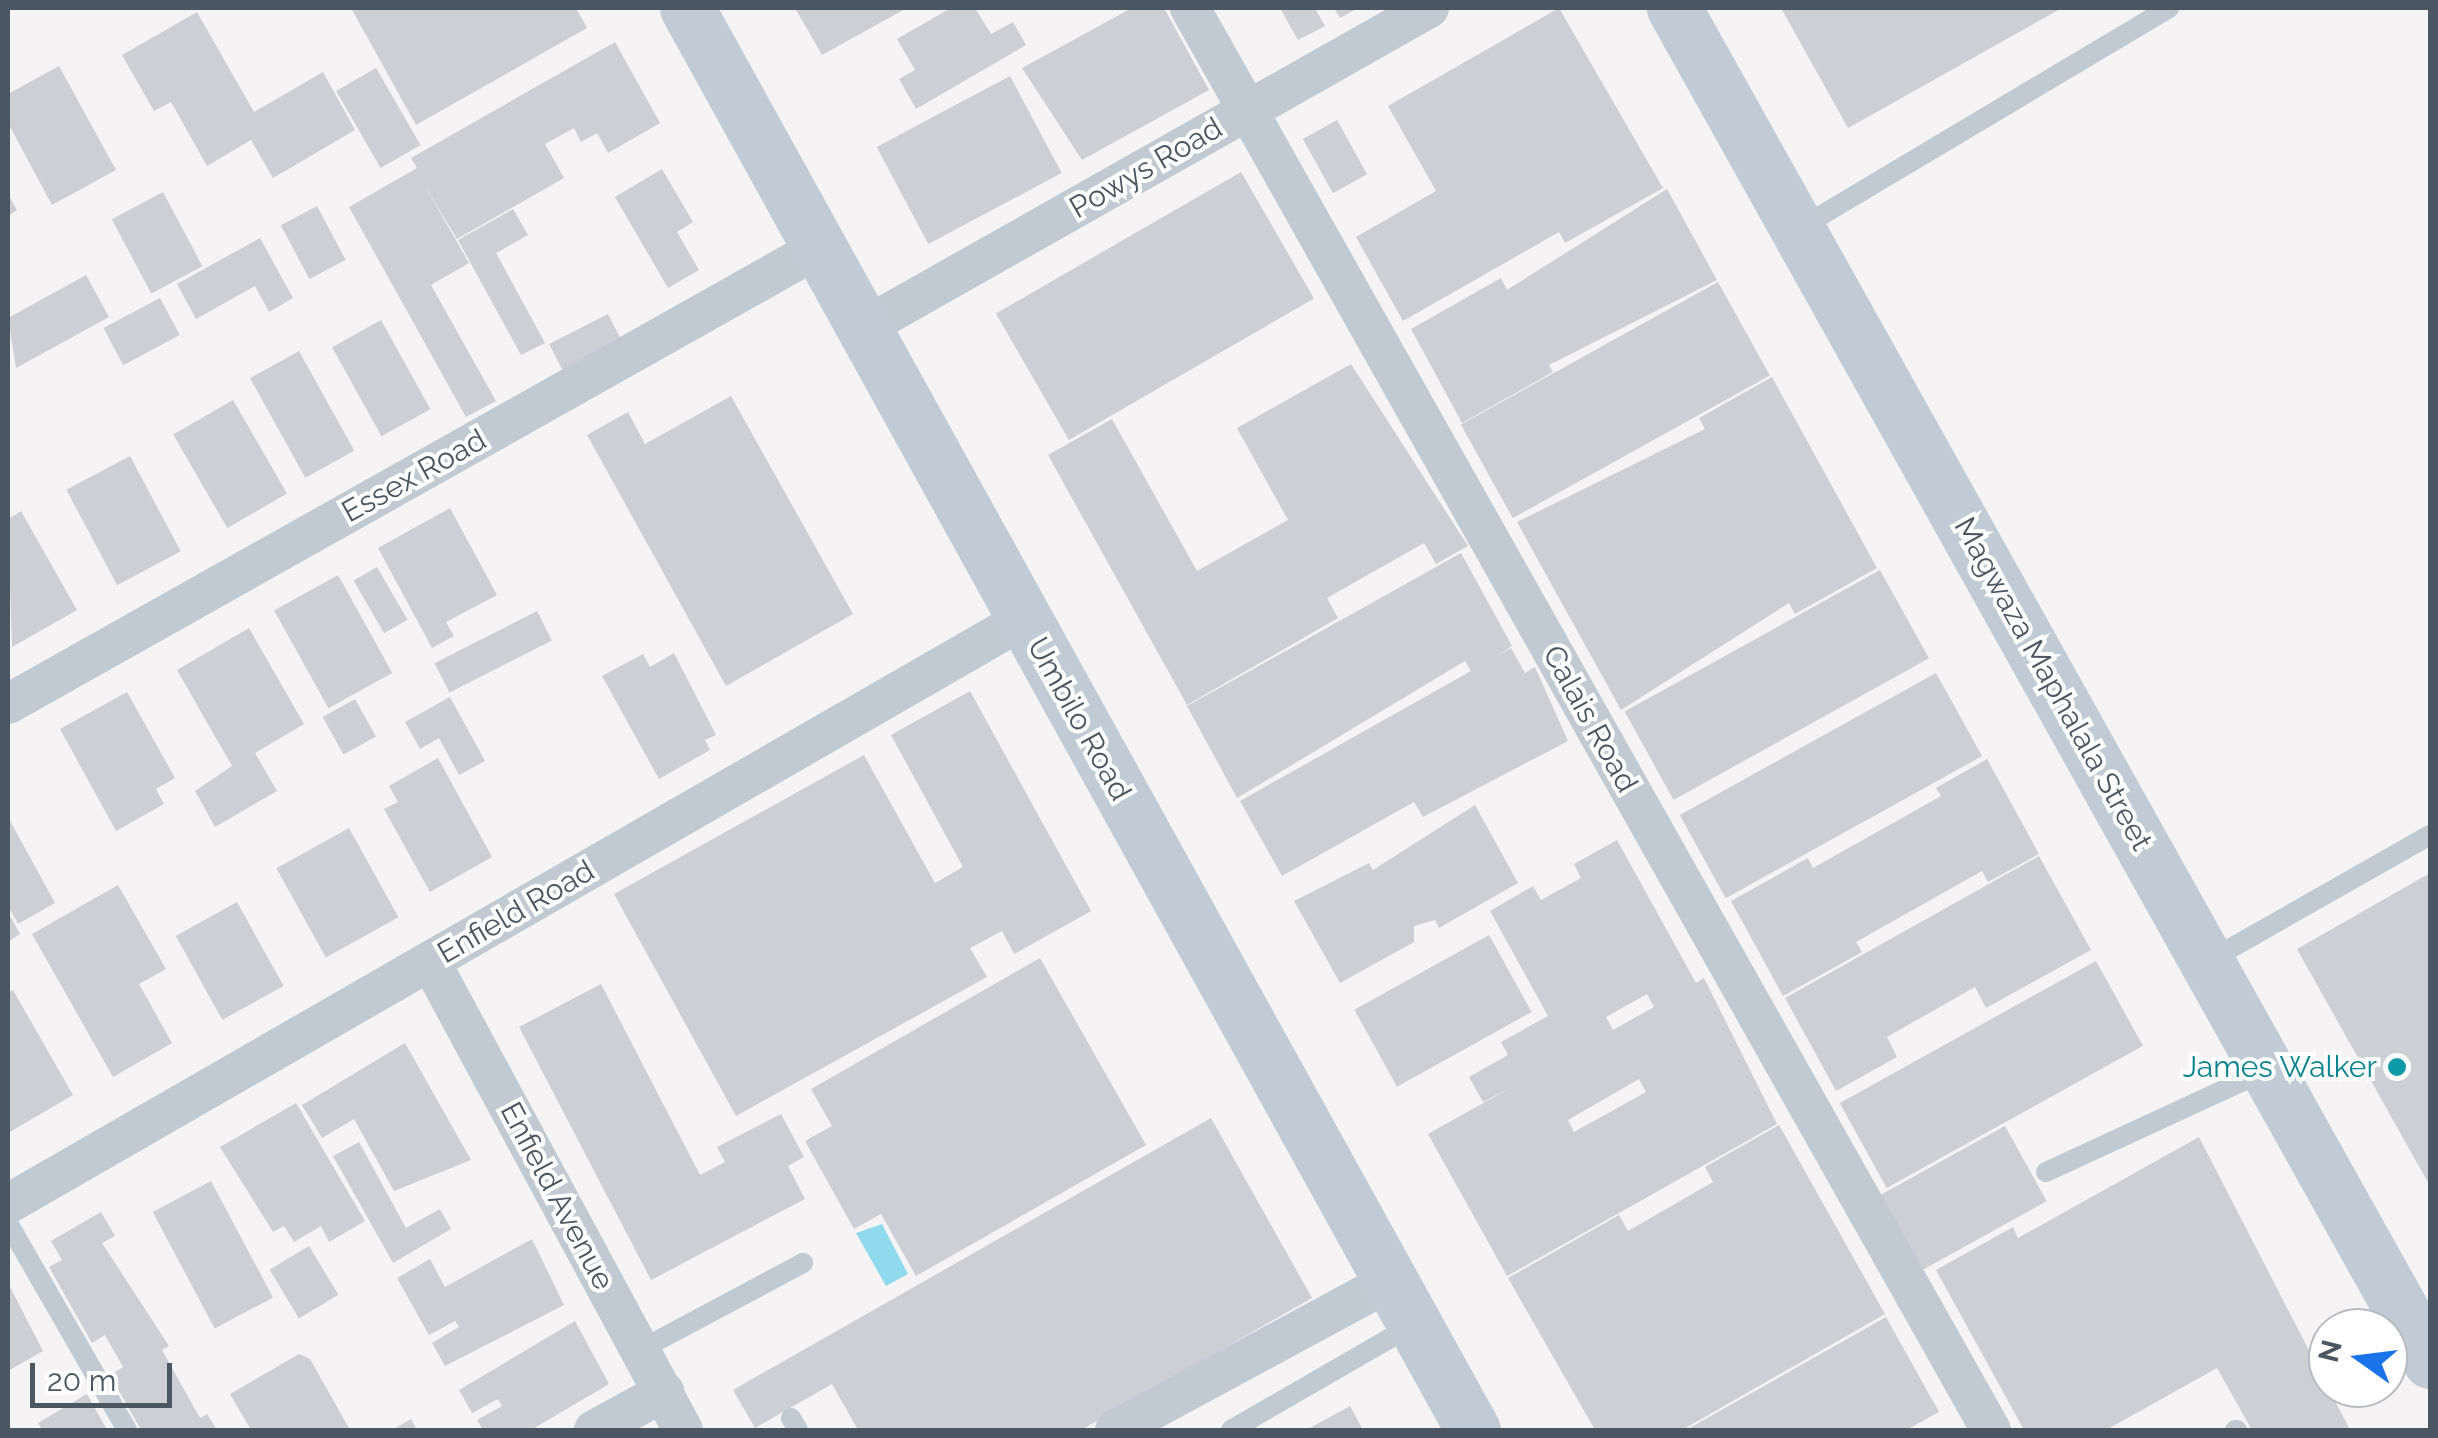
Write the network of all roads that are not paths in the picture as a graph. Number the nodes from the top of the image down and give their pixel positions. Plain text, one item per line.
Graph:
1 (687, 8) edge
2 (1190, 8) edge
3 (1429, 8) edge
4 (1674, 8) edge
5 (2169, 8) edge
6 (1247, 110) junction
7 (1798, 229) junction
8 (820, 248) junction
9 (864, 328) junction
10 (1024, 620) junction
11 (8, 704) edge
12 (2430, 834) edge
13 (430, 961) junction
14 (2209, 961) junction
15 (2268, 1070) junction
16 (2046, 1172) dead end
17 (8, 1204) edge
18 (8, 1223) edge
19 (803, 1263) dead end
20 (1402, 1302) junction
21 (640, 1350) junction
22 (2430, 1361) edge
23 (664, 1392) junction
24 (127, 1430) edge
25 (594, 1430) edge
26 (684, 1430) edge
27 (1115, 1430) edge
28 (1231, 1430) edge
29 (1473, 1430) edge
30 (1991, 1430) edge

1 - 8 street, Umbilo Road
2 - 6 street, Calais Road
3 - 6 street, Powys Road
4 - 7 street, Magwaza Maphalala Street
5 - 7 lane
6 - 9 street, Powys Road
6 - 30 street, Calais Road
7 - 14 street, Magwaza Maphalala Street
8 - 9 street, Umbilo Road
8 - 11 street, Essex Road
9 - 10 street, Umbilo Road
10 - 13 street, Enfield Road
10 - 20 street, Umbilo Road
12 - 14 lane
13 - 17 street, Enfield Road
13 - 21 street, Enfield Avenue
14 - 15 street, Magwaza Maphalala Street
15 - 16 lane
15 - 22 street, Magwaza Maphalala Street
18 - 24 lane
19 - 21 lane
20 - 27 street
20 - 28 lane
20 - 29 street, Umbilo Road
21 - 23 street, Enfield Avenue
23 - 25 street
23 - 26 street, Enfield Avenue

